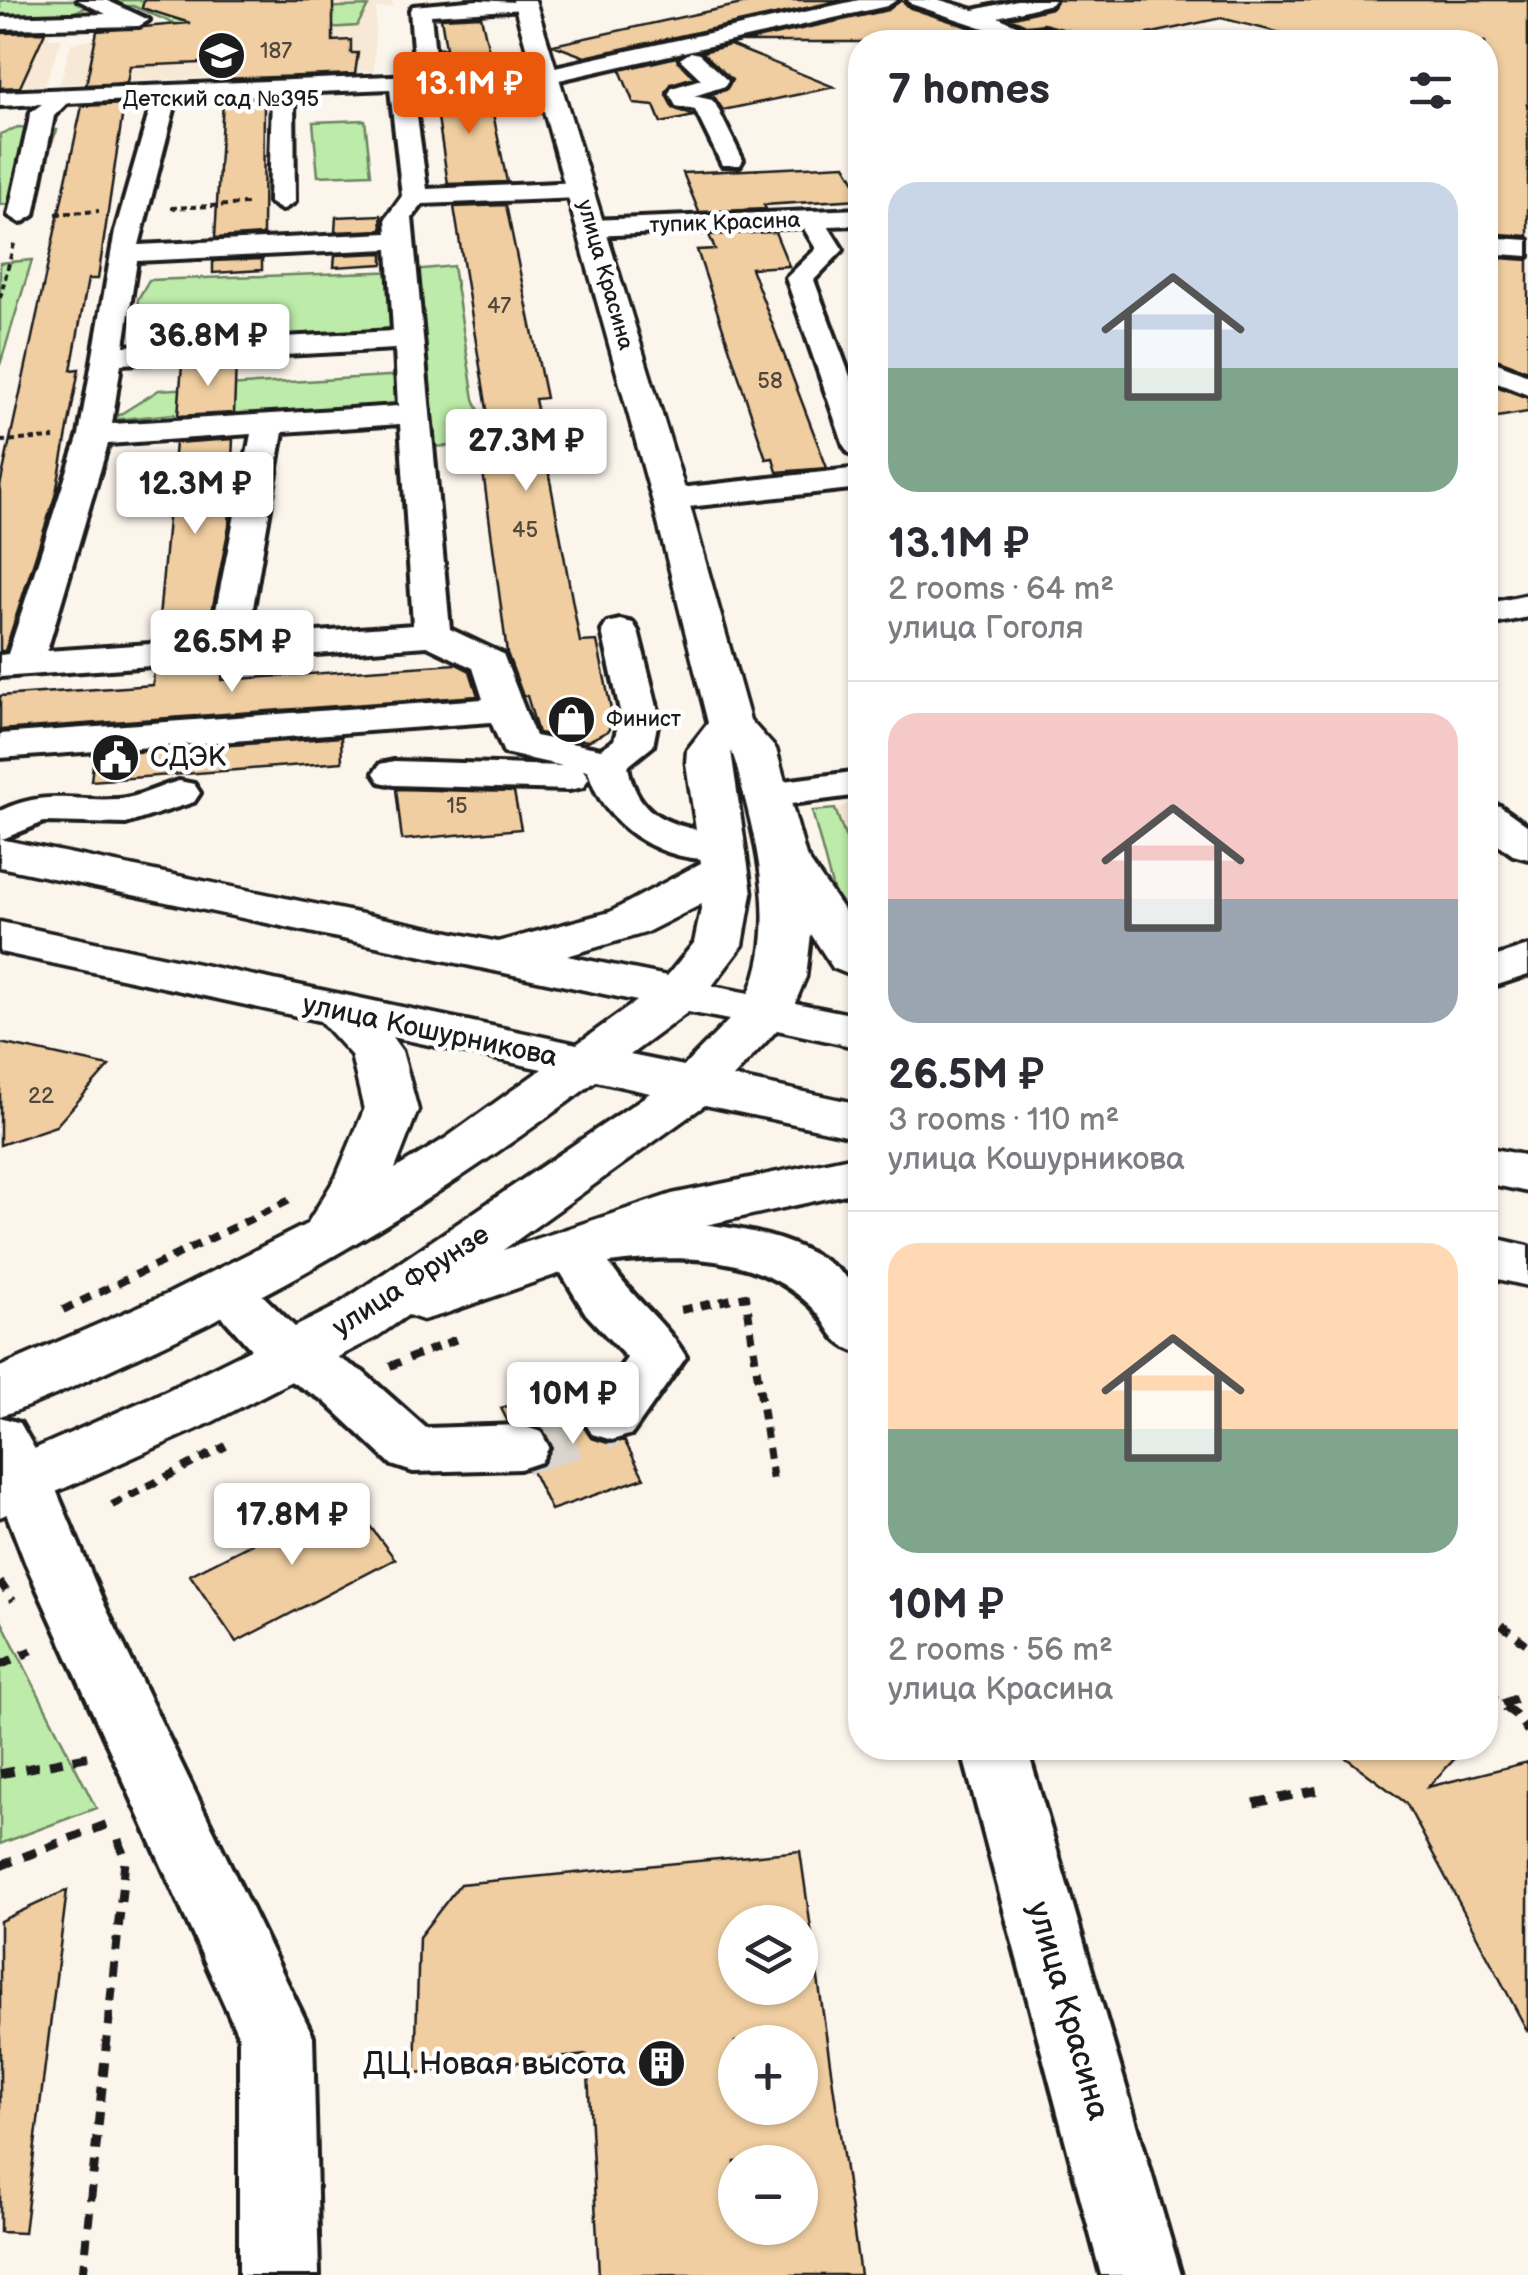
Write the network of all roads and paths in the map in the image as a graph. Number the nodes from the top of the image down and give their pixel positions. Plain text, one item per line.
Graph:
1 (88, 0) edge
2 (887, 0) edge
3 (918, 0) edge
4 (1044, 0) edge
5 (525, 1) edge
6 (974, 16) junction
7 (0, 23) edge
8 (1007, 30) edge
9 (691, 59) dead end
10 (546, 76) junction
11 (414, 82) junction
12 (56, 88) junction
13 (283, 88) junction
14 (168, 92) junction
15 (0, 98) edge
16 (731, 160) dead end
17 (580, 190) junction
18 (415, 196) junction
19 (282, 202) joint
20 (136, 210) junction
21 (21, 215) junction
22 (848, 218) edge
23 (811, 220) junction
24 (590, 228) junction
25 (402, 240) junction
26 (1498, 246) edge
27 (1528, 248) edge
28 (124, 254) junction
29 (0, 298) edge
30 (409, 339) junction
31 (108, 356) junction
32 (1498, 373) edge
33 (1528, 386) edge
34 (848, 412) edge
35 (414, 414) junction
36 (270, 423) junction
37 (95, 435) junction
38 (0, 441) edge
39 (848, 479) edge
40 (670, 499) junction
41 (1528, 606) edge
42 (1498, 612) edge
43 (620, 631) dead end
44 (432, 635) junction
45 (227, 648) junction
46 (12, 665) edge
47 (505, 709) junction
48 (730, 724) junction
49 (0, 746) edge
50 (608, 770) junction
51 (394, 773) dead end
52 (848, 787) edge
53 (179, 793) dead end
54 (768, 796) junction
55 (1498, 824) edge
56 (0, 826) edge
57 (1528, 846) edge
58 (0, 854) edge
59 (782, 855) junction
60 (724, 857) junction
61 (0, 937) edge
62 (438, 944) junction
63 (848, 952) edge
64 (1528, 960) edge
65 (1498, 970) edge
66 (679, 994) junction
67 (766, 1012) junction
68 (340, 1013) junction
69 (848, 1029) edge
70 (584, 1063) junction
71 (694, 1087) junction
72 (848, 1119) edge
73 (1498, 1168) edge
74 (1528, 1174) edge
75 (848, 1175) edge
76 (318, 1215) junction
77 (564, 1251) junction
78 (1498, 1259) edge
79 (1528, 1266) edge
80 (225, 1290) junction
81 (605, 1301) junction
82 (52, 1316) dead end
83 (848, 1317) edge
84 (354, 1323) junction
85 (470, 1334) dead end
86 (288, 1354) junction
87 (343, 1386) junction
88 (0, 1393) edge
89 (612, 1419) tunnel mouth
90 (233, 1443) dead end
91 (520, 1448) tunnel mouth
92 (9, 1470) edge
93 (773, 1481) dead end
94 (112, 1505) dead end
95 (1498, 1624) edge
96 (1528, 1646) edge
97 (50, 1662) dead end
98 (0, 1665) edge
99 (1528, 1694) edge
100 (1498, 1701) edge
101 (1502, 1704) junction
102 (1528, 1732) edge
103 (86, 1740) dead end
104 (93, 1756) junction
105 (997, 1760) edge
106 (98, 1772) dead end
107 (0, 1774) edge
108 (1319, 1790) dead end
109 (1254, 1804) dead end
110 (108, 1805) dead end
111 (114, 1822) junction
112 (0, 1866) edge
113 (83, 2275) edge
114 (280, 2275) edge
115 (1141, 2275) edge

1 - 7 street
2 - 10 street
3 - 6 street
4 - 6 street
5 - 10 main road, улица Красина
5 - 11 street
6 - 8 street
9 - 16 street
10 - 11 street
10 - 17 main road, улица Красина
11 - 13 street
11 - 18 street
12 - 14 street
12 - 15 street
12 - 21 street
13 - 14 street
13 - 19 street
14 - 20 street
17 - 18 street
17 - 24 main road, улица Красина
18 - 25 street
19 - 20 path
20 - 21 path
20 - 28 street
21 - 29 path
22 - 23 street, тупик Красина
23 - 24 street, тупик Красина
23 - 34 street
24 - 40 main road, улица Красина
25 - 28 street
25 - 30 street
26 - 27 street
28 - 31 street
30 - 31 street
30 - 35 street
31 - 37 street
32 - 33 street
35 - 36 street
35 - 44 street
36 - 37 street
36 - 45 street
37 - 38 path
37 - 46 street
39 - 40 street
40 - 48 main road, улица Красина
41 - 42 street
43 - 50 street
44 - 45 street
44 - 47 street
45 - 46 street
47 - 49 street
47 - 50 street
48 - 54 main road, улица Красина
48 - 60 main road
50 - 51 street
50 - 60 street
52 - 54 street
53 - 56 street
54 - 59 main road, улица Красина
55 - 57 street
58 - 62 main road
59 - 63 main road
59 - 67 main road, улица Красина
60 - 62 main road
60 - 66 main road
61 - 68 main road, улица Кошурникова
62 - 66 main road
64 - 65 street
66 - 67 main road
66 - 70 main road
67 - 69 main road
67 - 71 main road, улица Фрунзе
68 - 70 main road, улица Кошурникова
68 - 76 main road
70 - 71 main road, улица Кошурникова
70 - 76 main road
71 - 72 main road, улица Кошурникова
71 - 84 main road, улица Фрунзе
73 - 74 main road
75 - 77 main road
76 - 80 main road
76 - 82 path
77 - 81 street
77 - 83 street
77 - 84 main road
78 - 79 main road
80 - 86 street
80 - 88 main road
81 - 89 street
81 - 93 path
84 - 86 main road, улица Фрунзе
85 - 87 path
86 - 87 street
86 - 92 main road, улица Фрунзе
87 - 91 street
90 - 94 path
92 - 114 street
95 - 96 path
97 - 98 path
99 - 101 path
100 - 101 path
101 - 102 path
103 - 104 path
104 - 106 path
104 - 107 path
105 - 115 street, улица Красина
108 - 109 path
110 - 111 path
111 - 112 path
111 - 113 path

